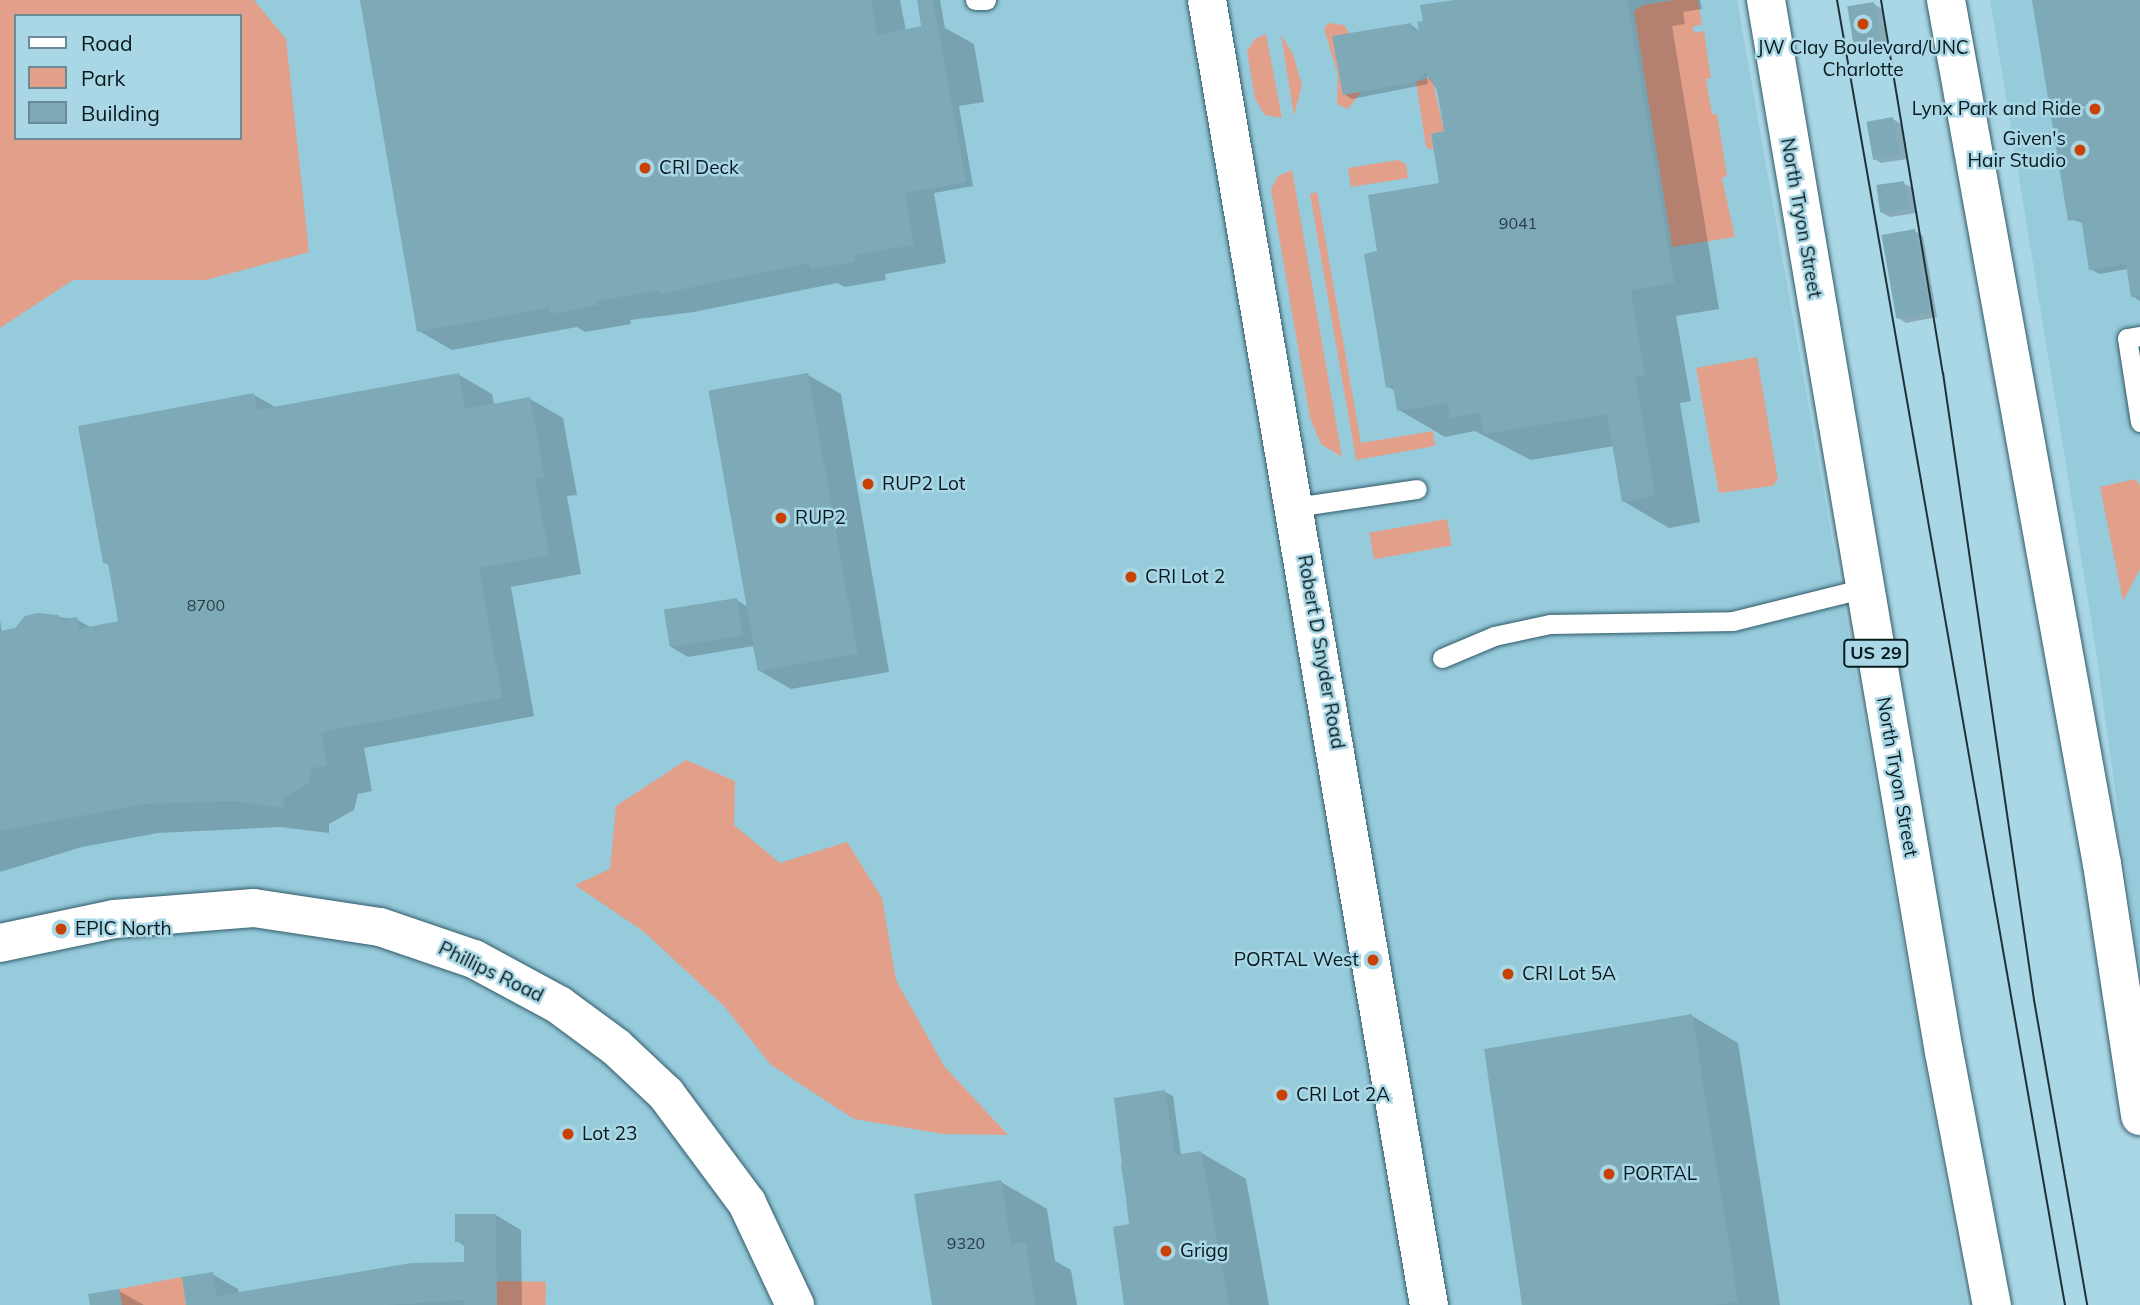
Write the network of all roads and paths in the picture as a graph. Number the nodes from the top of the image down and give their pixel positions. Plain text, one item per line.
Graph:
1 (975, 0) edge
2 (986, 0) edge
3 (1207, 0) edge
4 (1766, 0) edge
5 (1946, 0) edge
6 (2140, 336) edge
7 (2140, 422) edge
8 (1417, 489) dead end
9 (1295, 508) junction
10 (1865, 588) junction
11 (1443, 658) dead end
12 (0, 943) edge
13 (2140, 1116) edge
14 (794, 1305) edge
15 (1429, 1305) edge
16 (1992, 1305) edge

1 - 2 lane
3 - 9 main road, Robert D Snyder Road
4 - 10 main road, North Tryon Street / US 29
5 - 13 main road
6 - 7 lane
8 - 9 lane
9 - 15 main road, Robert D Snyder Road
10 - 11 lane
10 - 16 main road, North Tryon Street / US 29
12 - 14 main road, Phillips Road

